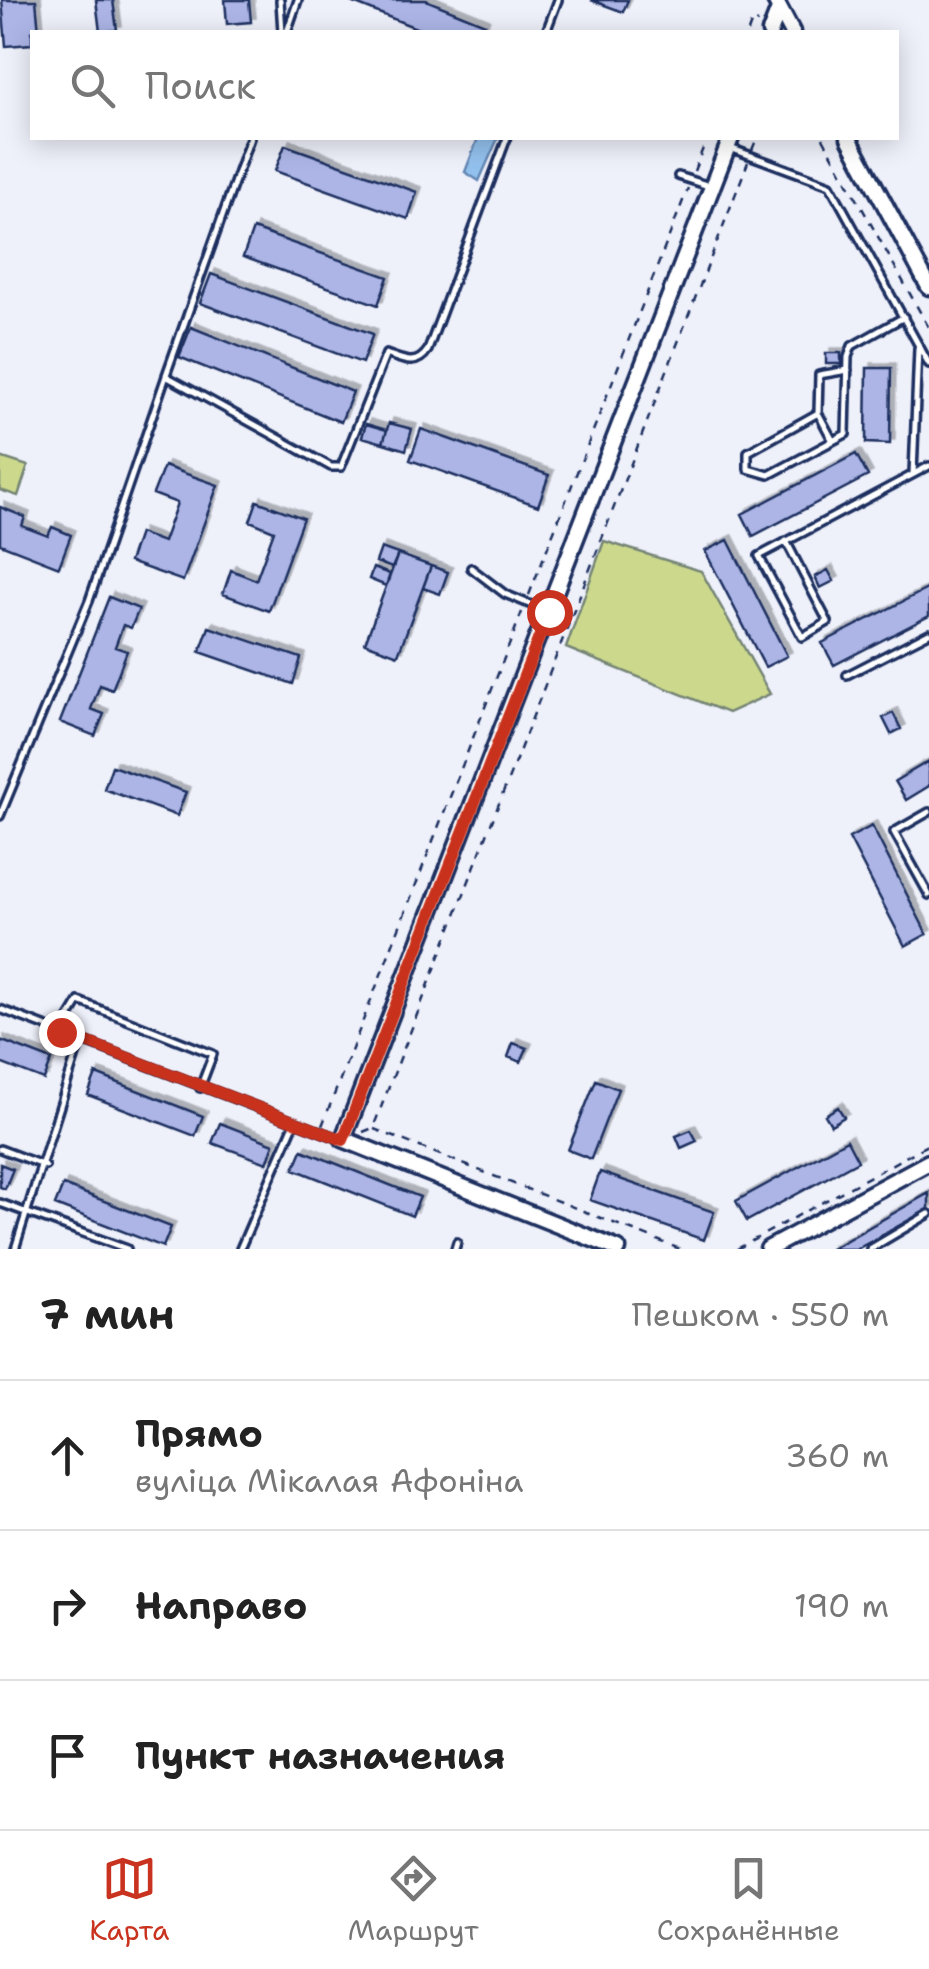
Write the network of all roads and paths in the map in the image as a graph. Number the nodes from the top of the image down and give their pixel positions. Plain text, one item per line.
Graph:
1 (280, 0) edge
2 (298, 0) edge
3 (558, 0) edge
4 (777, 4) edge
5 (752, 21) dead end
6 (284, 30) edge
7 (285, 30) edge
8 (547, 30) edge
9 (749, 30) edge
10 (770, 30) edge
11 (791, 30) edge
12 (249, 140) edge
13 (506, 140) edge
14 (707, 140) edge
15 (758, 140) edge
16 (823, 140) edge
17 (850, 140) edge
18 (729, 142) edge
19 (750, 155) junction
20 (678, 176) dead end
21 (691, 180) junction
22 (712, 188) junction
23 (929, 287) edge
24 (904, 317) junction
25 (929, 328) edge
26 (918, 344) junction
27 (929, 364) edge
28 (848, 370) junction
29 (166, 376) junction
30 (818, 414) junction
31 (834, 440) junction
32 (929, 466) edge
33 (913, 474) junction
34 (786, 542) junction
35 (471, 568) dead end
36 (526, 603) junction
37 (549, 612) junction
38 (929, 633) edge
39 (847, 674) dead end
40 (929, 812) edge
41 (0, 816) edge
42 (929, 895) edge
43 (0, 1009) edge
44 (61, 1032) junction
45 (81, 1039) junction
46 (200, 1088) junction
47 (294, 1124) junction
48 (372, 1128) junction
49 (363, 1131) dead end
50 (319, 1132) junction
51 (343, 1140) junction
52 (929, 1144) edge
53 (0, 1150) edge
54 (929, 1162) edge
55 (44, 1166) junction
56 (0, 1203) edge
57 (28, 1214) junction
58 (929, 1214) edge
59 (881, 1246) edge
60 (15, 1249) edge
61 (127, 1249) edge
62 (240, 1249) edge
63 (618, 1249) edge
64 (680, 1249) edge
65 (737, 1249) edge
66 (768, 1249) edge
67 (870, 1249) edge

1 - 6 lane
2 - 7 lane
3 - 8 lane
4 - 10 street
4 - 11 street
5 - 9 path
12 - 29 lane
13 - 29 lane
14 - 21 path
15 - 19 path
16 - 25 path
17 - 23 street
18 - 19 lane
18 - 22 street
19 - 24 lane
19 - 48 path
20 - 21 lane
21 - 22 lane
21 - 36 path
22 - 37 street
24 - 26 lane
24 - 28 lane
26 - 27 lane
26 - 33 lane
28 - 30 lane
28 - 31 lane
29 - 41 lane
30 - 31 lane
30 - 31 lane
32 - 33 lane
33 - 34 lane
34 - 34 lane
35 - 36 lane
36 - 37 lane
36 - 50 path
37 - 51 street
38 - 39 lane
40 - 42 lane
43 - 44 lane
44 - 45 lane
44 - 46 lane
45 - 46 lane
45 - 55 lane
46 - 47 lane
47 - 50 lane
47 - 62 lane
48 - 49 path
48 - 64 path
50 - 51 lane
51 - 63 street
52 - 65 path
53 - 55 lane
54 - 66 street
55 - 57 lane
56 - 57 lane
57 - 60 lane
57 - 61 lane
58 - 59 lane
59 - 67 lane

